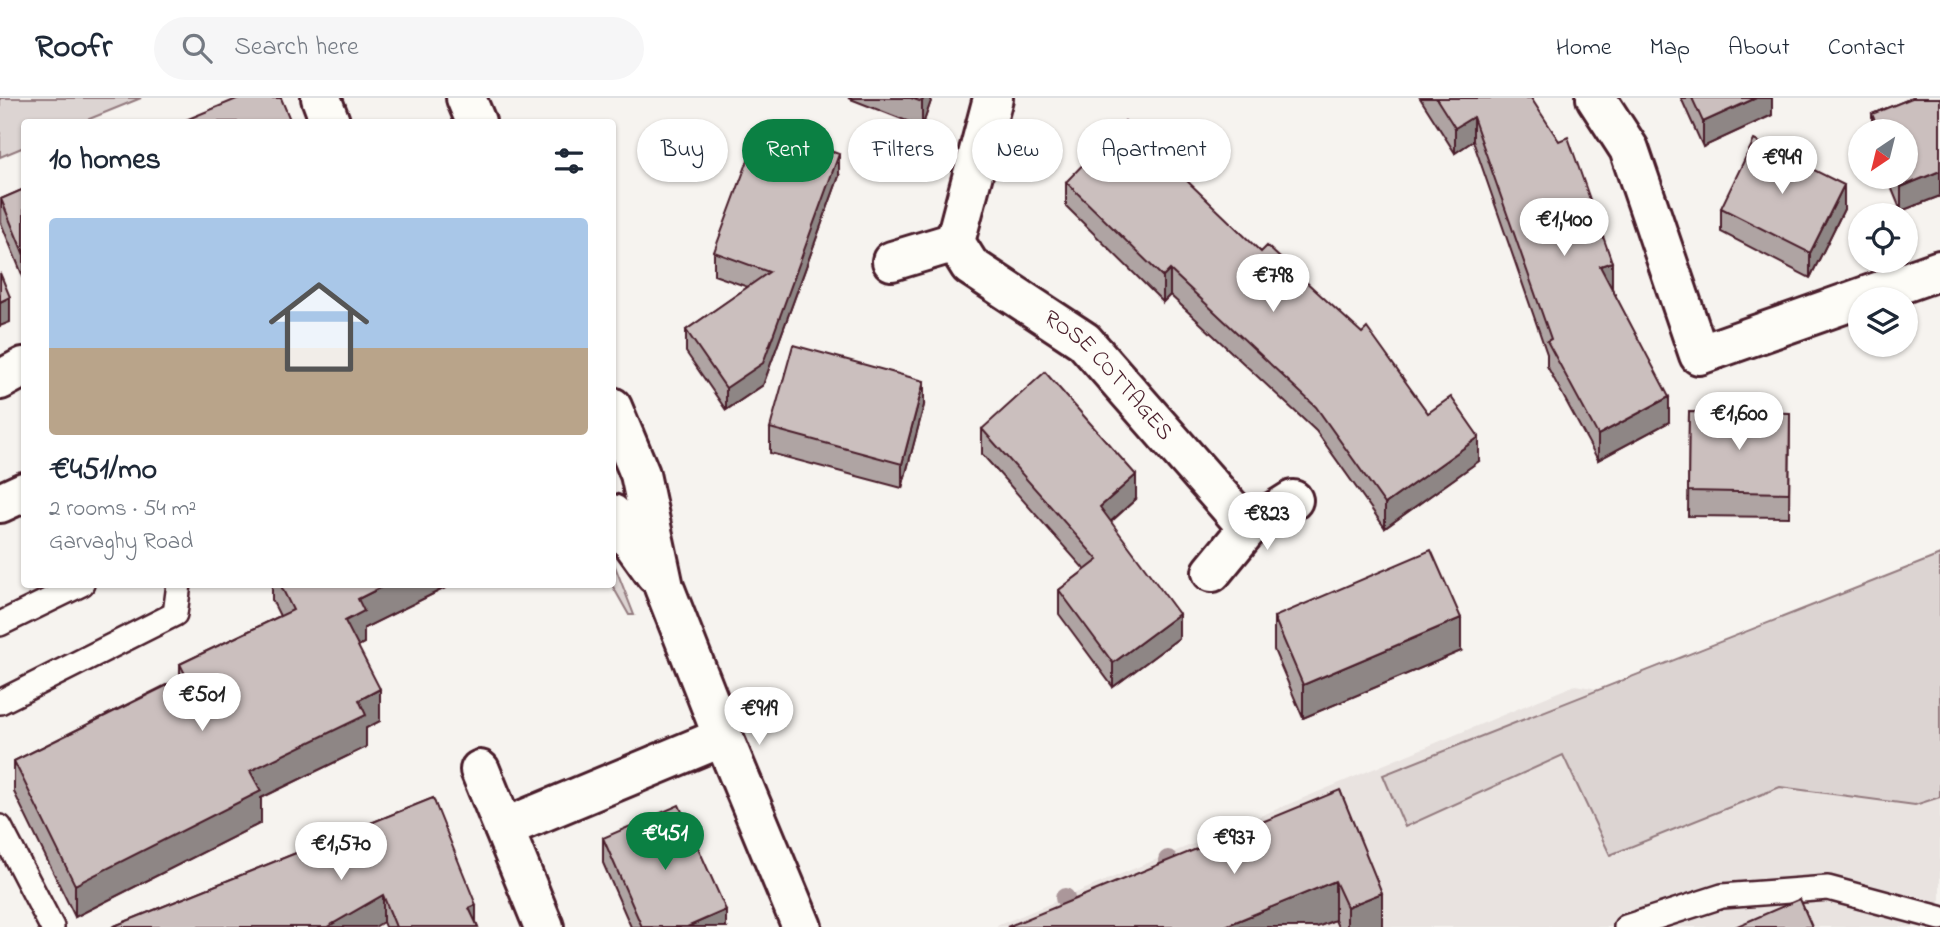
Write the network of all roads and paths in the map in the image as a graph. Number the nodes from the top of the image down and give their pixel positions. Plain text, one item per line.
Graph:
1 (321, 98) edge
2 (466, 98) edge
3 (993, 98) edge
4 (1596, 98) edge
5 (329, 119) edge
6 (475, 119) edge
7 (955, 242) junction
8 (892, 261) dead end
9 (1940, 270) edge
10 (21, 369) edge
11 (0, 380) edge
12 (616, 417) edge
13 (21, 493) edge
14 (1293, 500) dead end
15 (0, 503) edge
16 (616, 520) edge
17 (1248, 528) junction
18 (1212, 572) dead end
19 (664, 587) junction
20 (74, 588) edge
21 (178, 588) edge
22 (0, 624) edge
23 (0, 702) edge
24 (723, 737) junction
25 (480, 771) dead end
26 (0, 827) edge
27 (504, 828) junction
28 (1940, 918) edge
29 (52, 927) edge
30 (544, 927) edge
31 (803, 927) edge
32 (1626, 927) edge

1 - 5 street
2 - 6 street
3 - 7 street
4 - 9 street
7 - 8 street
7 - 17 street, ROSE COTTAGES
10 - 11 street
12 - 19 street
13 - 15 street
14 - 17 street
16 - 19 street
17 - 18 street
19 - 24 street
20 - 22 lane
21 - 23 lane
24 - 27 street
24 - 31 street
25 - 27 street
26 - 29 lane
27 - 30 street
28 - 32 lane

